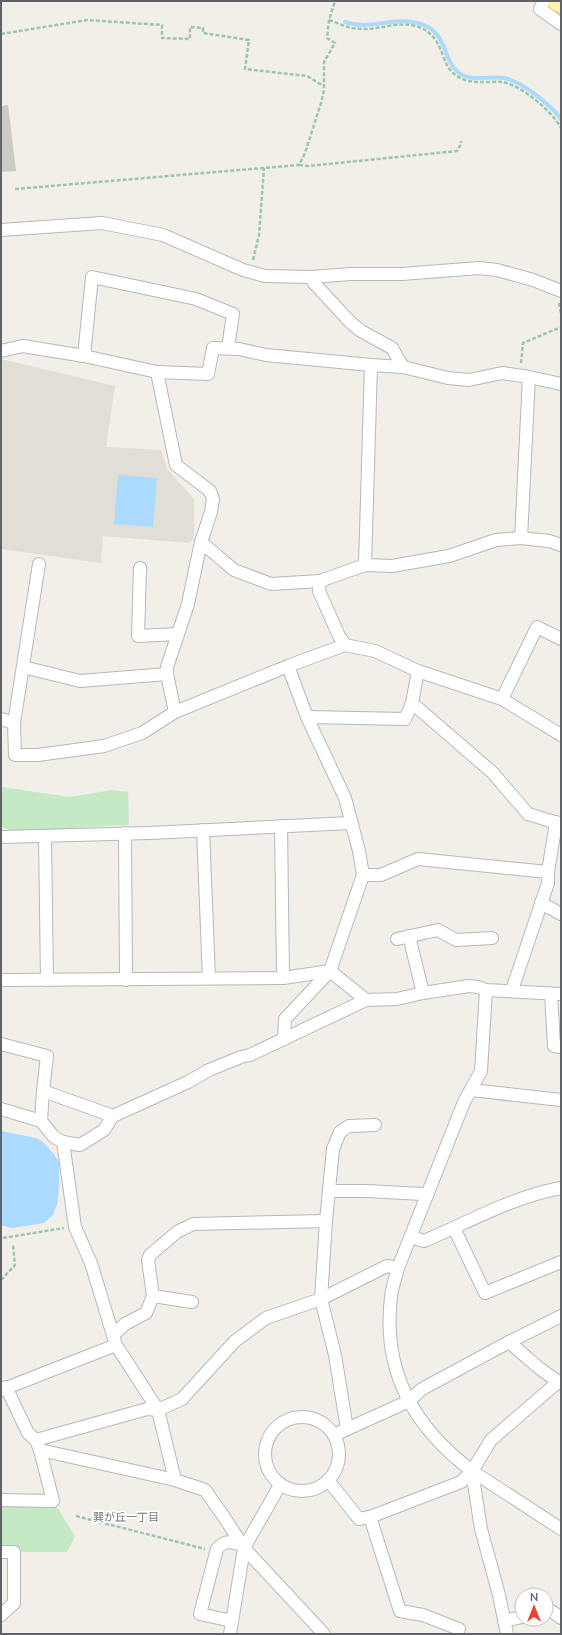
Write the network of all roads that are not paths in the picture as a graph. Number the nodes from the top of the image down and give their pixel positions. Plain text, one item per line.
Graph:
1 (544, 1) edge
2 (557, 1) edge
3 (561, 3) edge
4 (561, 24) edge
5 (1, 230) edge
6 (311, 277) junction
7 (561, 291) edge
8 (228, 348) junction
9 (1, 351) edge
10 (84, 356) junction
11 (371, 365) junction
12 (403, 367) junction
13 (157, 372) junction
14 (524, 376) junction
15 (561, 384) edge
16 (521, 538) junction
17 (201, 542) junction
18 (561, 545) edge
19 (39, 564) dead end
20 (365, 565) junction
21 (140, 568) dead end
22 (320, 581) junction
23 (178, 634) junction
24 (561, 639) edge
25 (345, 645) junction
26 (288, 666) junction
27 (23, 667) junction
28 (418, 671) junction
29 (167, 674) junction
30 (502, 699) junction
31 (412, 703) junction
32 (175, 712) junction
33 (308, 717) junction
34 (1, 719) edge
35 (14, 723) junction
36 (561, 735) edge
37 (350, 823) junction
38 (559, 823) edge
39 (281, 826) junction
40 (203, 830) junction
41 (125, 833) junction
42 (1, 837) edge
43 (45, 837) junction
44 (548, 872) junction
45 (363, 875) junction
46 (541, 903) junction
47 (561, 914) edge
48 (409, 936) junction
49 (492, 938) dead end
50 (396, 939) dead end
51 (330, 971) junction
52 (209, 978) junction
53 (283, 978) junction
54 (1, 980) edge
55 (48, 980) junction
56 (126, 980) junction
57 (486, 990) junction
58 (512, 990) junction
59 (423, 993) junction
60 (556, 994) edge
61 (366, 1000) junction
62 (284, 1039) junction
63 (1, 1044) edge
64 (561, 1047) edge
65 (471, 1090) junction
66 (43, 1091) junction
67 (561, 1100) edge
68 (1, 1109) edge
69 (113, 1116) junction
70 (41, 1121) junction
71 (375, 1125) dead end
72 (63, 1142) junction
73 (561, 1188) edge
74 (329, 1192) junction
75 (427, 1196) junction
76 (326, 1221) junction
77 (454, 1228) junction
78 (411, 1237) junction
79 (561, 1262) edge
80 (398, 1268) junction
81 (153, 1296) junction
82 (321, 1298) junction
83 (192, 1302) dead end
84 (561, 1316) edge
85 (115, 1340) junction
86 (509, 1342) junction
87 (560, 1383) edge
88 (4, 1389) edge
89 (409, 1401) junction
90 (158, 1410) junction
91 (347, 1429) junction
92 (334, 1435) junction
93 (38, 1445) junction
94 (472, 1471) junction
95 (175, 1480) junction
96 (328, 1480) junction
97 (280, 1485) junction
98 (1, 1500) edge
99 (370, 1517) junction
100 (561, 1528) edge
101 (242, 1545) junction
102 (1, 1552) edge
103 (1, 1615) edge
104 (514, 1619) edge
105 (504, 1621) junction
106 (232, 1622) junction
107 (461, 1632) edge
108 (230, 1634) edge
109 (324, 1634) edge
110 (507, 1634) edge

1 - 4 street
2 - 3 main road
5 - 6 street
6 - 7 street
6 - 12 street
8 - 10 street
8 - 11 street
8 - 13 street
9 - 10 street
10 - 13 street
11 - 12 street
11 - 20 street
12 - 14 street
13 - 17 street
14 - 15 street
14 - 16 street
16 - 18 street
16 - 20 street
17 - 22 street
17 - 23 street
19 - 27 street
20 - 22 street
21 - 23 street
22 - 25 street
23 - 29 street
24 - 30 street
25 - 26 street
25 - 28 street
26 - 32 street
26 - 33 street
27 - 29 street
27 - 35 street
28 - 30 street
28 - 31 street
29 - 32 street
30 - 36 street
31 - 33 street
31 - 38 street
32 - 35 street
33 - 37 street
34 - 35 street
37 - 39 street
37 - 45 street
38 - 44 street
39 - 40 street
39 - 53 street
40 - 41 street
40 - 52 street
41 - 43 street
41 - 56 street
42 - 43 street
43 - 55 street
44 - 45 street
44 - 46 street
45 - 51 street
46 - 47 street
46 - 58 street
48 - 49 street
48 - 50 street
48 - 59 street
51 - 53 street
51 - 61 street
51 - 62 street
52 - 53 street
52 - 56 street
54 - 55 street
55 - 56 street
57 - 58 street
57 - 59 street
57 - 65 street
58 - 60 street
59 - 61 street
60 - 64 street
61 - 62 street
62 - 69 street
63 - 66 street
65 - 67 street
65 - 75 street
66 - 69 street
66 - 70 street
68 - 70 street
69 - 72 street
70 - 72 street
71 - 74 street
72 - 85 street
73 - 77 street
74 - 75 street
74 - 76 street
75 - 78 street
76 - 81 street
76 - 82 street
77 - 78 street
77 - 79 street
78 - 80 street
80 - 82 street
80 - 89 street
81 - 83 street
81 - 85 street
82 - 90 street
82 - 91 street
84 - 86 street
85 - 88 street
85 - 90 street
86 - 87 street
86 - 89 street
87 - 94 street
88 - 93 street
89 - 91 street
89 - 94 street
90 - 93 street
90 - 95 street
91 - 92 street
92 - 96 street
92 - 97 street
93 - 95 street
93 - 98 street
94 - 99 street
94 - 100 street
94 - 105 street
95 - 101 street
96 - 97 street
96 - 99 street
97 - 101 street
99 - 107 street
101 - 106 street
101 - 106 street
101 - 109 street
102 - 103 street
104 - 105 street
105 - 110 street
106 - 108 street

